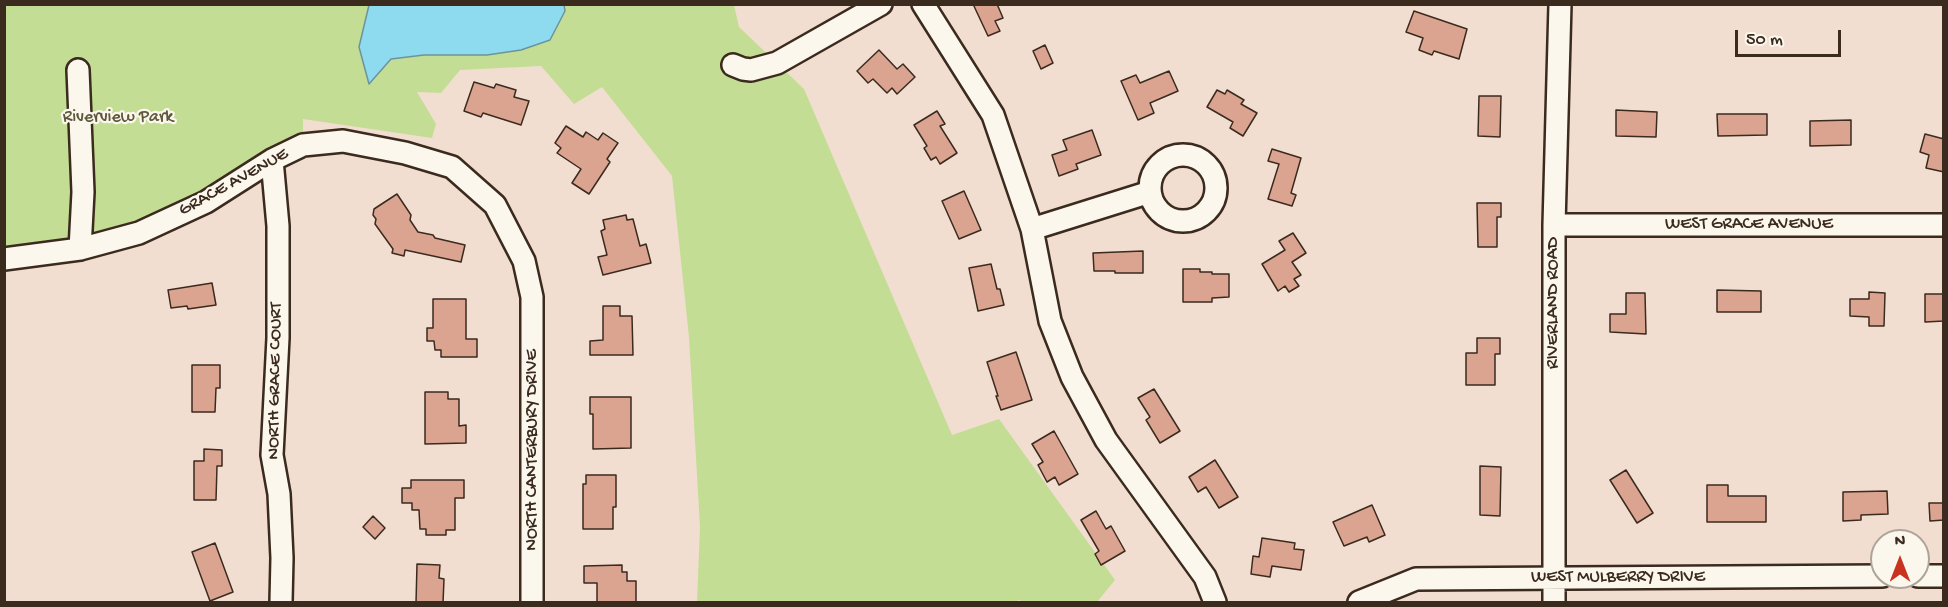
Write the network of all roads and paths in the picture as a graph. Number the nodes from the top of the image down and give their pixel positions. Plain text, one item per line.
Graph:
1 (881, 4) edge
2 (923, 4) edge
3 (1560, 4) edge
4 (733, 65) dead end
5 (78, 70) dead end
6 (272, 160) junction
7 (1150, 192) dead end
8 (1554, 225) junction
9 (1944, 225) edge
10 (1032, 229) junction
11 (80, 249) junction
12 (4, 259) edge
13 (532, 297) joint
14 (1870, 576) edge
15 (1554, 578) junction
16 (281, 603) edge
17 (532, 603) edge
18 (1215, 603) edge
19 (1359, 603) edge
20 (1554, 603) edge

1 - 4 street
2 - 10 street
3 - 8 street, RIVERLAND ROAD
5 - 11 street
6 - 11 street, GRACE AVENUE
6 - 13 street, GRACE AVENUE
6 - 16 street, NORTH GRACE COURT
7 - 10 street
8 - 9 street, WEST GRACE AVENUE
8 - 15 street, RIVERLAND ROAD
10 - 18 street
11 - 12 street, GRACE AVENUE
13 - 17 street, NORTH CANTERBURY DRIVE
14 - 15 street, WEST MULBERRY DRIVE
15 - 19 street, WEST MULBERRY DRIVE
15 - 20 street, RIVERLAND ROAD

